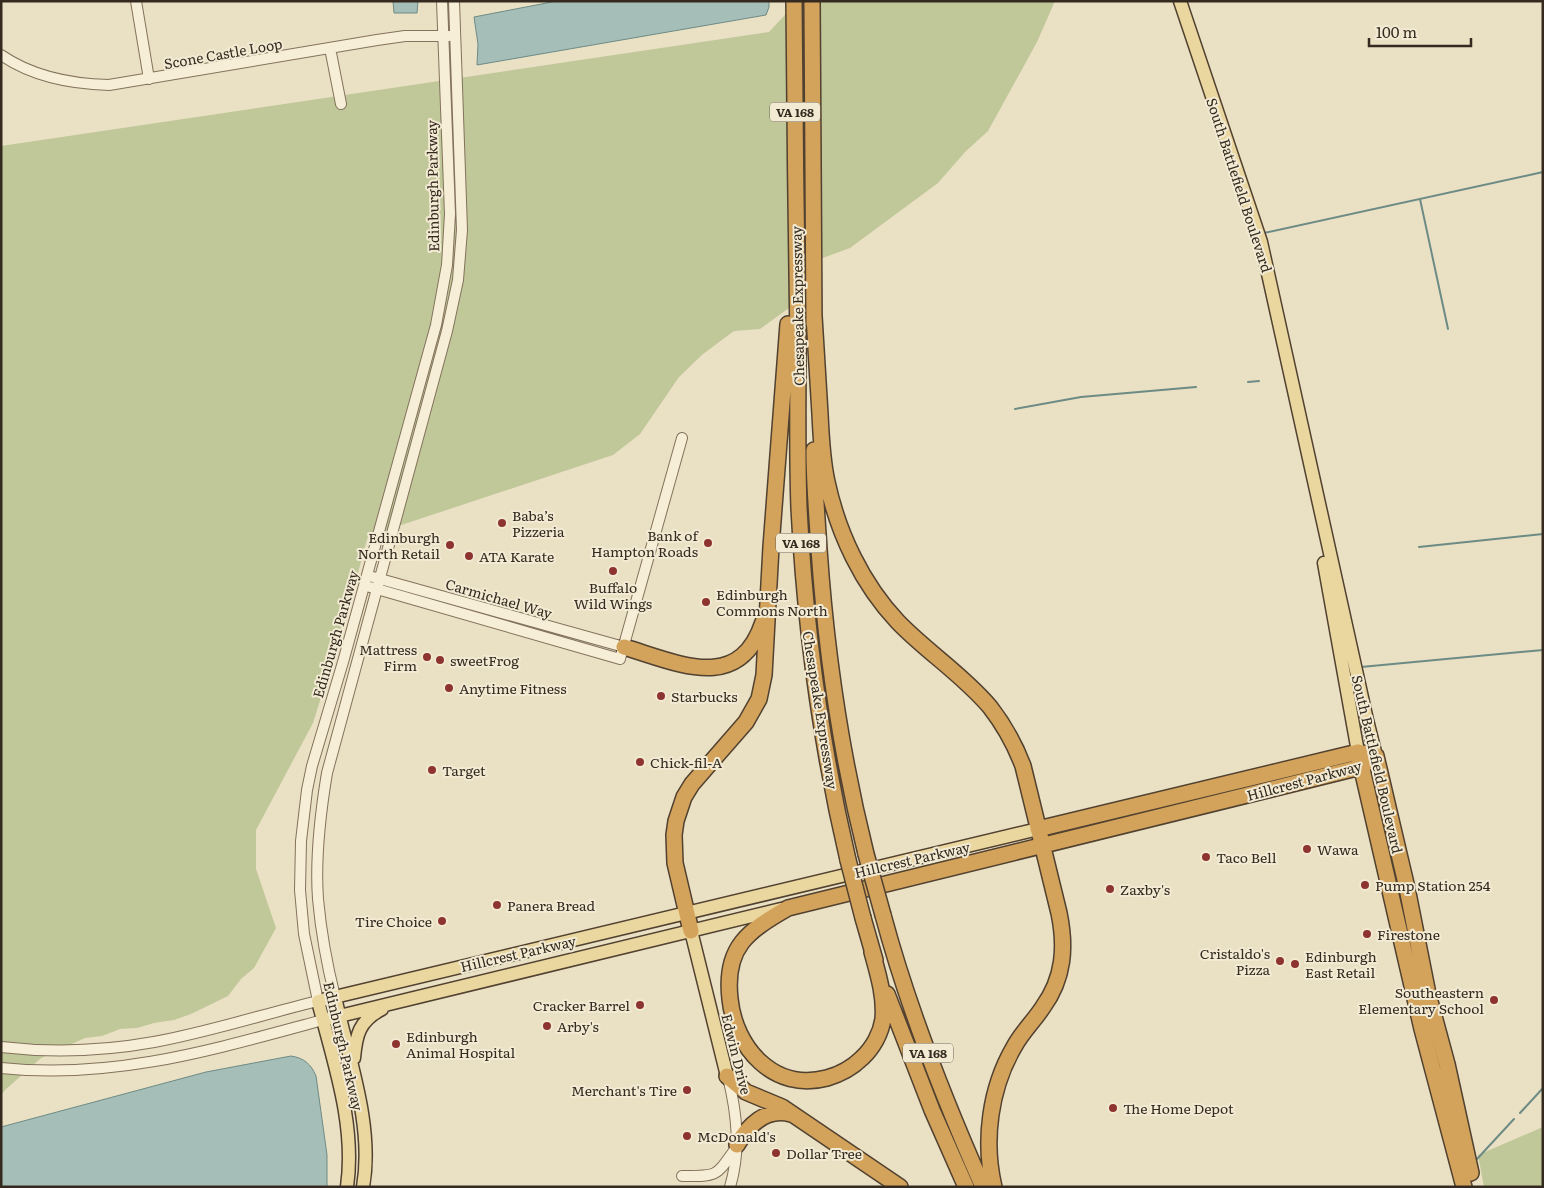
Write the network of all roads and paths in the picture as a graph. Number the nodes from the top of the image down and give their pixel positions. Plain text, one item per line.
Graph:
1 (136, 1) edge
2 (442, 1) edge
3 (454, 1) edge
4 (794, 1) edge
5 (812, 1) edge
6 (1180, 1) edge
7 (443, 36) junction
8 (456, 36) junction
9 (330, 48) junction
10 (1, 54) edge
11 (149, 79) junction
12 (340, 104) dead end
13 (796, 223) junction
14 (814, 316) junction
15 (1302, 430) junction
16 (682, 438) dead end
17 (367, 575) junction
18 (379, 578) junction
19 (364, 586) junction
20 (376, 589) junction
21 (768, 608) junction
22 (622, 653) junction
23 (1358, 752) junction
24 (1376, 756) junction
25 (1361, 767) junction
26 (1038, 829) junction
27 (1042, 846) junction
28 (788, 908) junction
29 (686, 913) junction
30 (691, 931) junction
31 (872, 952) junction
32 (335, 997) junction
33 (318, 1001) junction
34 (403, 1001) junction
35 (339, 1016) junction
36 (323, 1020) junction
37 (1, 1047) edge
38 (1, 1068) edge
39 (354, 1068) junction
40 (728, 1076) junction
41 (794, 1115) junction
42 (737, 1146) junction
43 (349, 1159) junction
44 (682, 1176) dead end
45 (363, 1186) edge
46 (347, 1187) edge
47 (730, 1187) edge
48 (900, 1187) edge
49 (966, 1187) edge
50 (983, 1187) edge
51 (994, 1187) edge
52 (1464, 1187) edge
53 (1474, 1187) edge

1 - 11 street
2 - 7 street, Edinburgh Parkway
3 - 8 street, Edinburgh Parkway
4 - 13 highway, Chesapeake Expressway / VA 168
5 - 14 highway, Chesapeake Expressway / VA 168
6 - 15 main road, South Battlefield Boulevard
7 - 8 street, Scone Castle Loop
7 - 9 street, Scone Castle Loop
7 - 17 street, Edinburgh Parkway
8 - 18 street, Edinburgh Parkway
9 - 11 street, Scone Castle Loop
9 - 12 street
10 - 11 street, Scone Castle Loop
13 - 21 highway
13 - 31 highway, Chesapeake Expressway / VA 168, bridge
14 - 26 highway
14 - 50 highway, Chesapeake Expressway / VA 168, bridge
15 - 23 main road, South Battlefield Boulevard
15 - 24 main road, South Battlefield Boulevard
16 - 22 street
17 - 18 street, Carmichael Way
17 - 19 street, Edinburgh Parkway
18 - 20 street, Edinburgh Parkway
18 - 22 street, Carmichael Way
19 - 20 street, Carmichael Way
19 - 33 street, Edinburgh Parkway
20 - 22 street, Carmichael Way
20 - 32 street, Edinburgh Parkway
21 - 22 highway
21 - 29 highway
23 - 24 highway, Hillcrest Parkway
23 - 25 highway, South Battlefield Boulevard
23 - 26 highway, Hillcrest Parkway
24 - 25 highway, Hillcrest Parkway
24 - 53 highway, South Battlefield Boulevard
25 - 27 highway, Hillcrest Parkway
25 - 52 highway, South Battlefield Boulevard
26 - 27 highway
26 - 29 main road, Hillcrest Parkway
27 - 28 highway, Hillcrest Parkway
27 - 51 highway
28 - 30 main road, Hillcrest Parkway
28 - 31 highway
29 - 30 highway
29 - 32 main road, Hillcrest Parkway
30 - 34 main road, Hillcrest Parkway
30 - 40 main road, Edwin Drive
31 - 49 highway, Chesapeake Expressway / VA 168
32 - 33 main road, Hillcrest Parkway
32 - 35 main road, Edinburgh Parkway
33 - 36 main road, Edinburgh Parkway
33 - 37 street, Hillcrest Parkway
34 - 35 main road, Hillcrest Parkway
34 - 39 main road
35 - 36 main road, Hillcrest Parkway
35 - 39 main road, Edinburgh Parkway
36 - 38 street, Hillcrest Parkway
36 - 43 main road, Edinburgh Parkway
39 - 45 main road, Edinburgh Parkway
40 - 41 highway
40 - 42 street, Edwin Drive
41 - 42 highway
41 - 48 highway
42 - 44 street
42 - 47 street, Edwin Drive
43 - 45 main road
43 - 46 main road, Edinburgh Parkway

